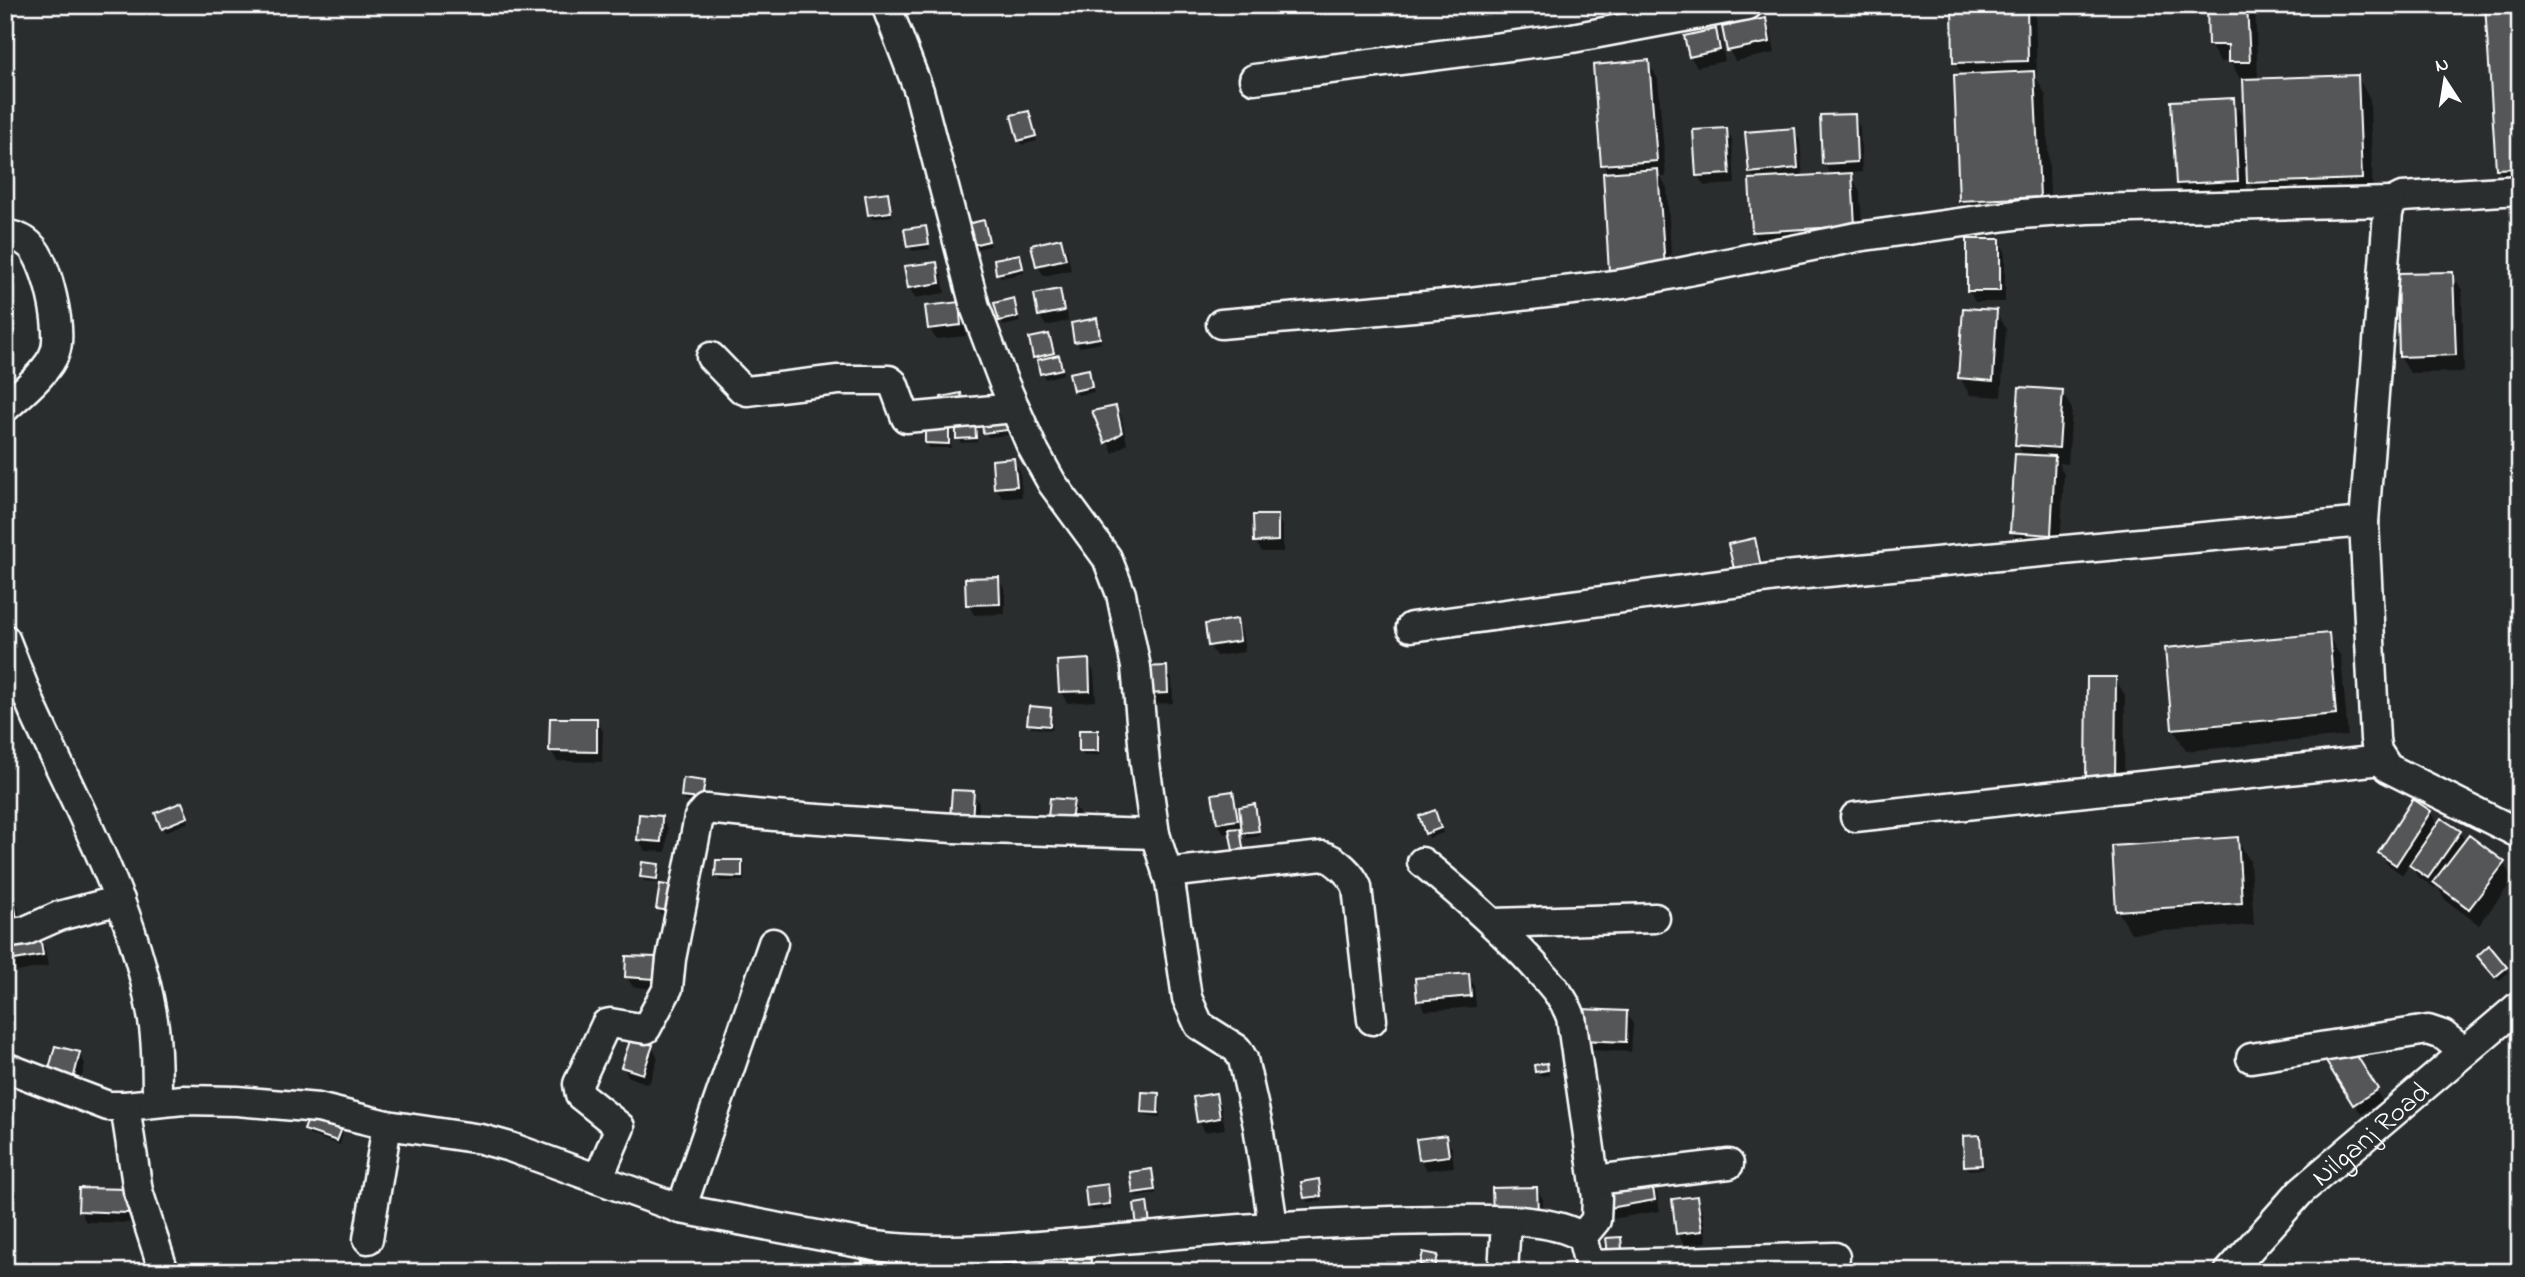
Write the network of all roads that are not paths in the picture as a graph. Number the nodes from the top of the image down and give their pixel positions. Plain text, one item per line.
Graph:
1 (886, 5) edge
2 (1748, 5) edge
3 (1254, 79) dead end
4 (2520, 190) edge
5 (2392, 202) junction
6 (5, 234) edge
7 (1221, 324) dead end
8 (711, 357) dead end
9 (5, 408) edge
10 (1015, 408) junction
11 (2364, 522) junction
12 (1411, 627) dead end
13 (5, 639) edge
14 (2381, 760) junction
15 (1856, 817) dead end
16 (1155, 834) junction
17 (2520, 834) edge
18 (1422, 862) dead end
19 (1167, 873) junction
20 (121, 900) junction
21 (1656, 918) dead end
22 (1495, 923) junction
23 (5, 934) edge
24 (773, 943) dead end
25 (2520, 1005) edge
26 (1372, 1020) dead end
27 (2464, 1052) junction
28 (2252, 1058) dead end
29 (5, 1067) edge
30 (157, 1101) junction
31 (125, 1106) junction
32 (387, 1125) junction
33 (1729, 1164) dead end
34 (598, 1179) junction
35 (1595, 1180) junction
36 (681, 1209) junction
37 (1506, 1222) junction
38 (1273, 1225) junction
39 (1582, 1237) junction
40 (368, 1239) dead end
41 (1835, 1257) dead end
42 (895, 1260) edge
43 (1590, 1268) edge
44 (164, 1272) edge
45 (1503, 1272) edge
46 (2229, 1272) edge

1 - 10 street
2 - 3 street
4 - 5 street
5 - 7 street
5 - 11 street
6 - 9 street
8 - 10 street
10 - 16 street
11 - 12 street
11 - 14 street
13 - 20 street
14 - 15 street
14 - 17 street
16 - 19 street
16 - 34 street
18 - 22 street
19 - 26 street
19 - 38 street
20 - 23 street
20 - 30 street
21 - 22 street
22 - 35 street
24 - 36 street
25 - 27 street, Nilganj Road
27 - 28 street
27 - 46 street, Nilganj Road
29 - 31 street
30 - 31 street
30 - 32 street
31 - 44 street
32 - 34 street
32 - 40 street
33 - 35 street
34 - 36 street
35 - 39 street
36 - 42 street
37 - 38 street
37 - 39 street
37 - 45 street
38 - 42 street
39 - 43 street
41 - 43 street

